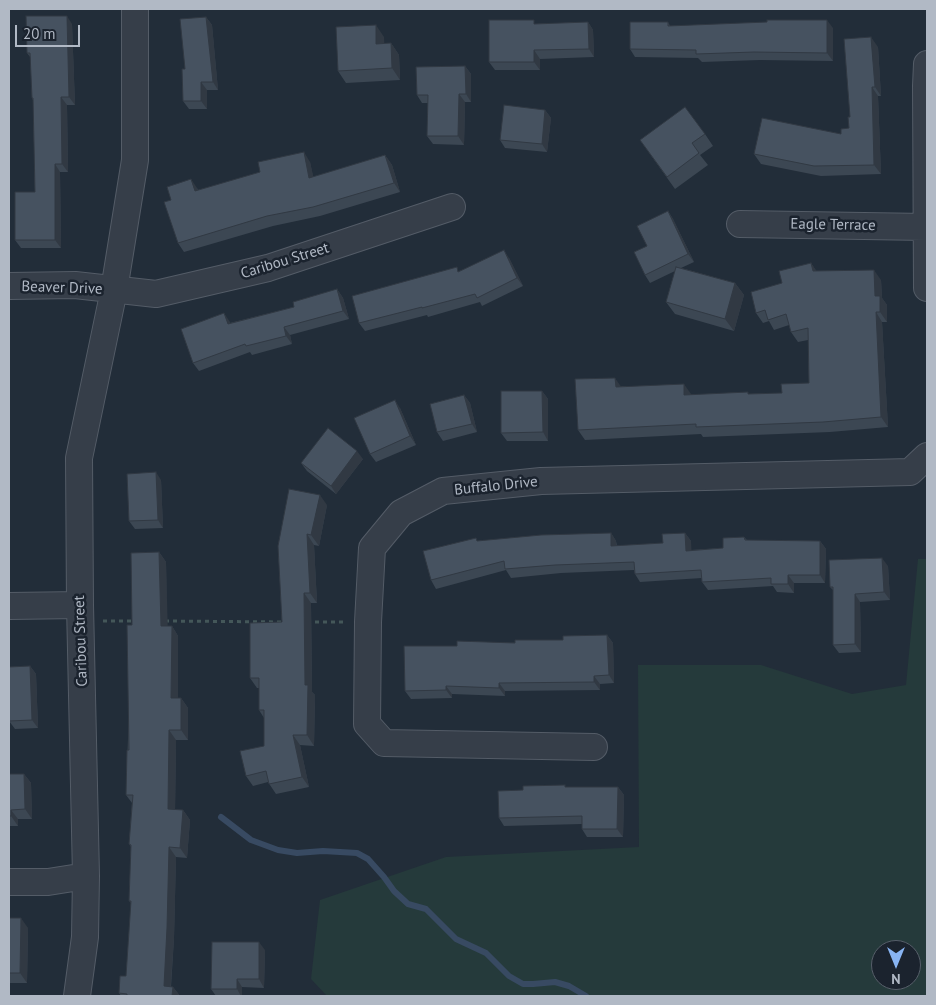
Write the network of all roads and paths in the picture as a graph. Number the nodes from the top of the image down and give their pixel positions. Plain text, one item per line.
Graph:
1 (135, 9) edge
2 (927, 64) edge
3 (452, 207) dead end
4 (740, 224) dead end
5 (926, 227) junction
6 (9, 286) edge
7 (927, 288) edge
8 (114, 290) junction
9 (927, 456) edge
10 (80, 605) junction
11 (9, 606) edge
12 (136, 621) edge
13 (156, 621) edge
14 (101, 622) dead end
15 (285, 622) edge
16 (305, 622) edge
17 (354, 622) dead end
18 (594, 747) dead end
19 (86, 876) junction
20 (9, 882) edge
21 (78, 996) edge

1 - 8 street, Caribou Street
2 - 5 street
3 - 8 street, Caribou Street
4 - 5 street, Eagle Terrace
5 - 7 street
6 - 8 street, Beaver Drive
8 - 10 street, Caribou Street
9 - 18 street, Buffalo Drive
10 - 11 street
10 - 19 street, Caribou Street
12 - 14 path
13 - 15 path
16 - 17 path
19 - 20 street
19 - 21 street, Caribou Street

